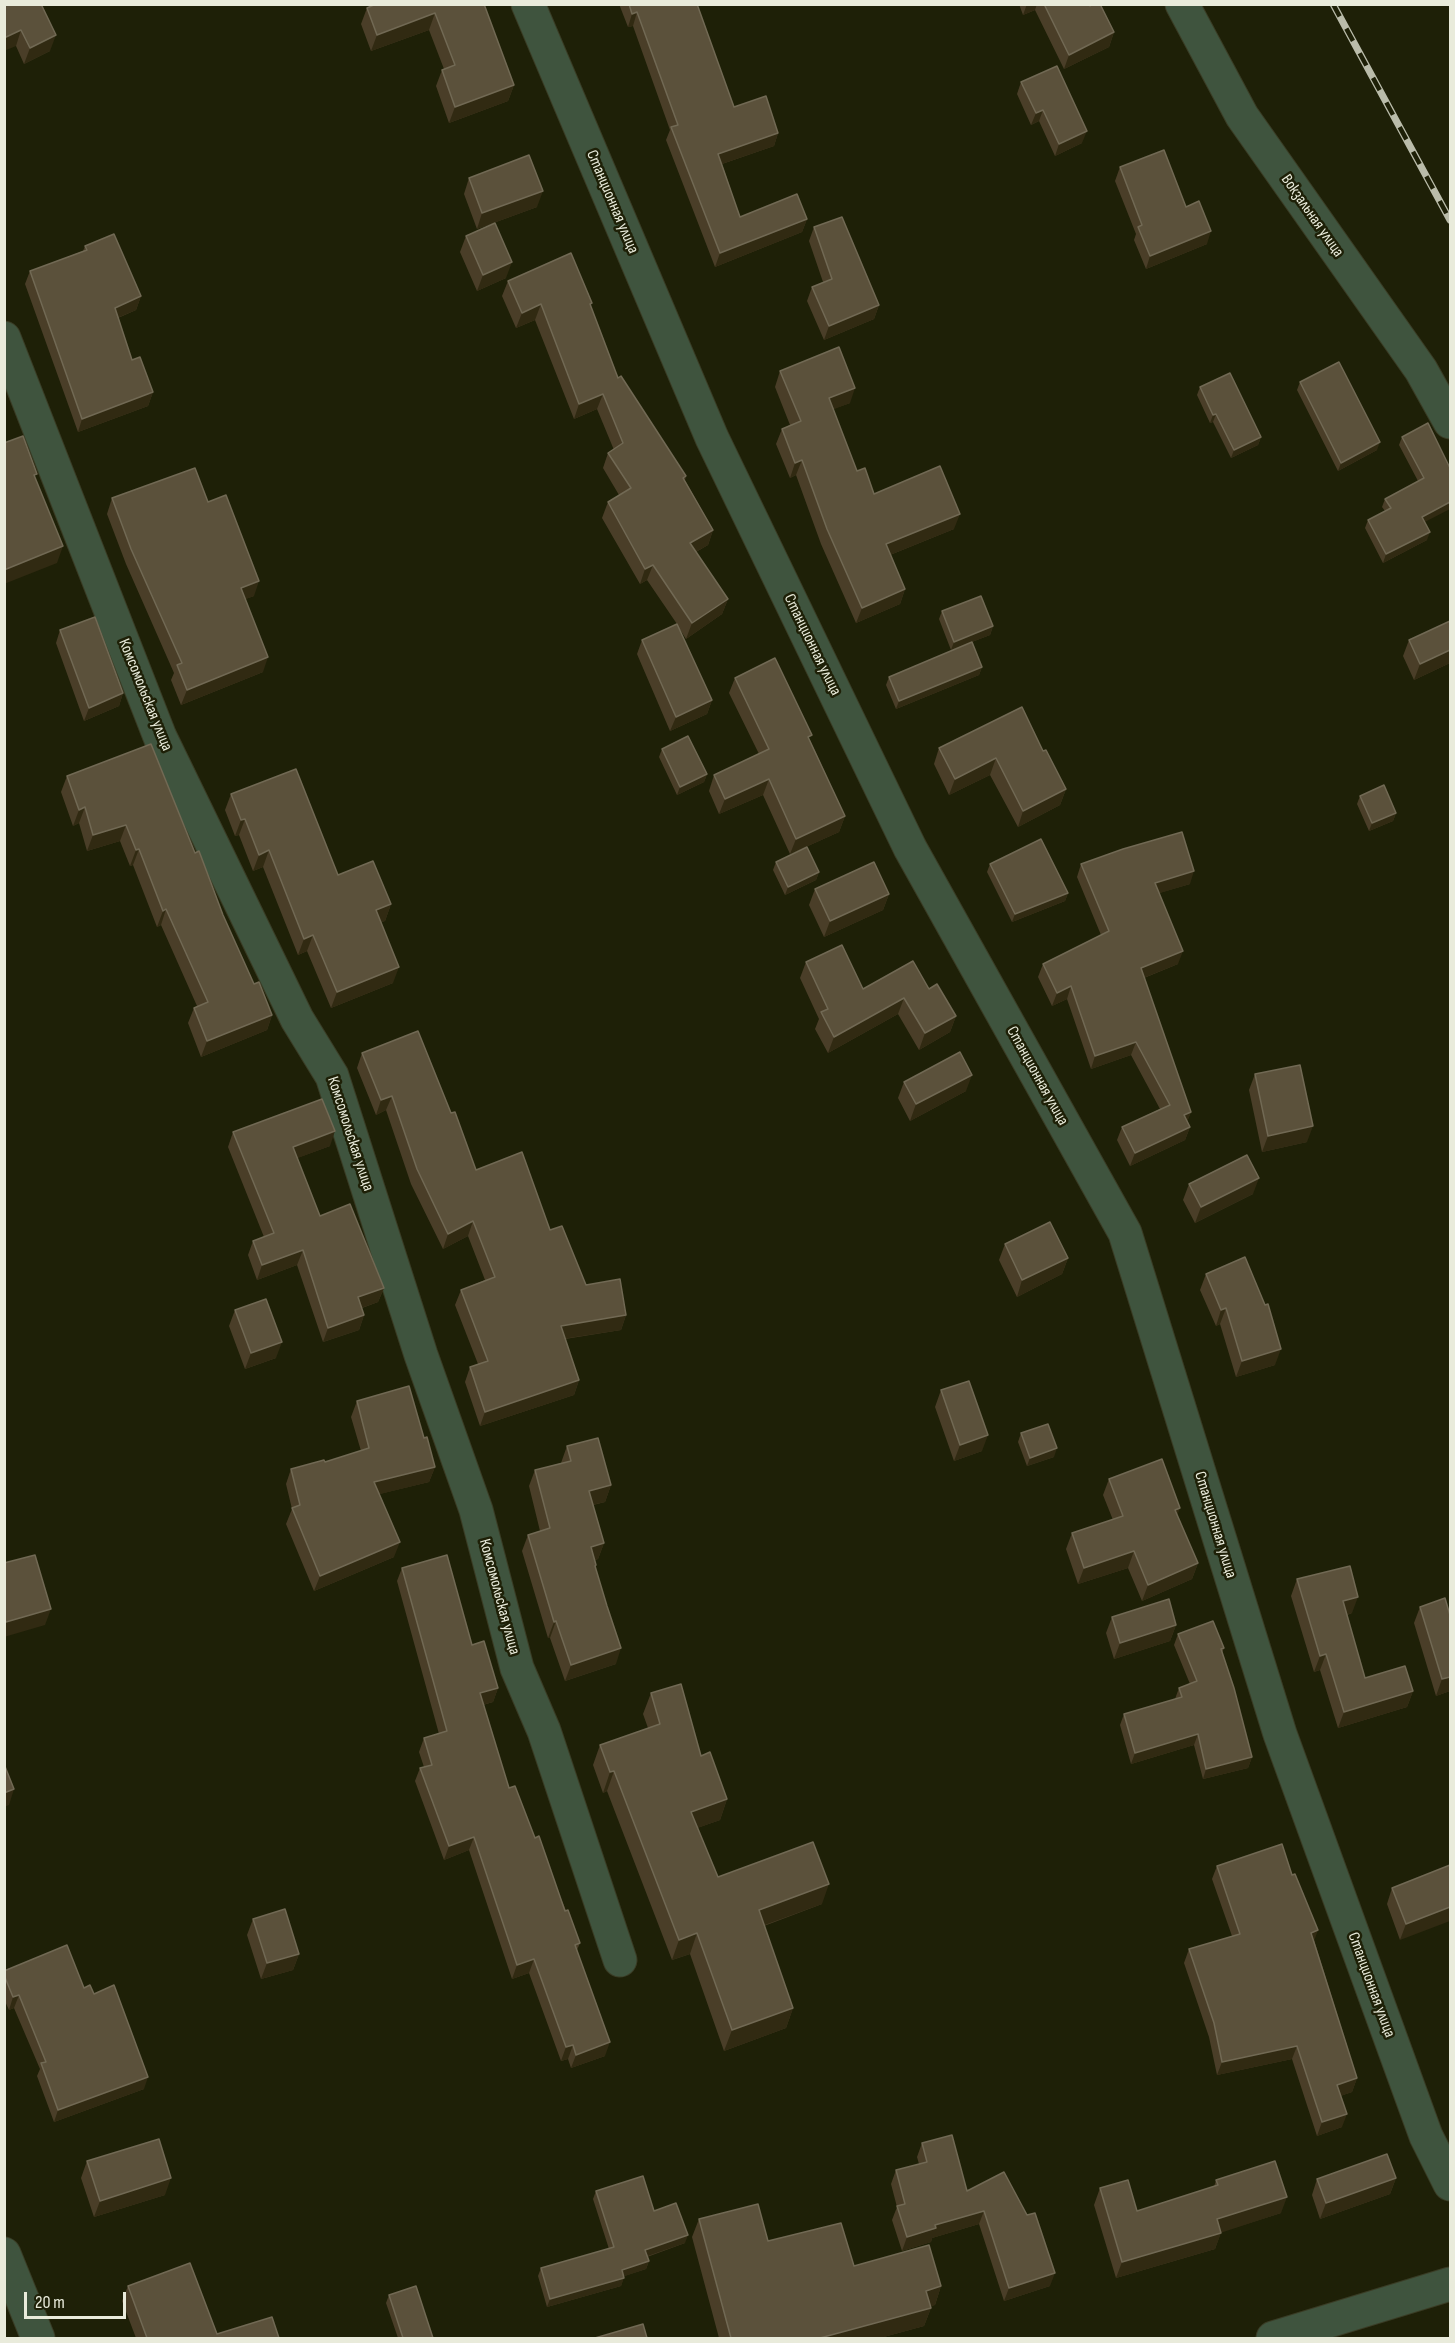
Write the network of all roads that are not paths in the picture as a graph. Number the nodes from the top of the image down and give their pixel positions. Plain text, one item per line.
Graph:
1 (528, 4) edge
2 (1182, 4) edge
3 (4, 338) edge
4 (1450, 423) edge
5 (620, 1960) dead end
6 (1450, 2184) edge
7 (4, 2254) edge
8 (1450, 2284) edge
9 (38, 2338) edge
10 (1273, 2338) edge

1 - 6 street, Станционная улица
2 - 4 street, Вокзальная улица
3 - 5 street, Комсомольская улица
7 - 9 street
8 - 10 street

